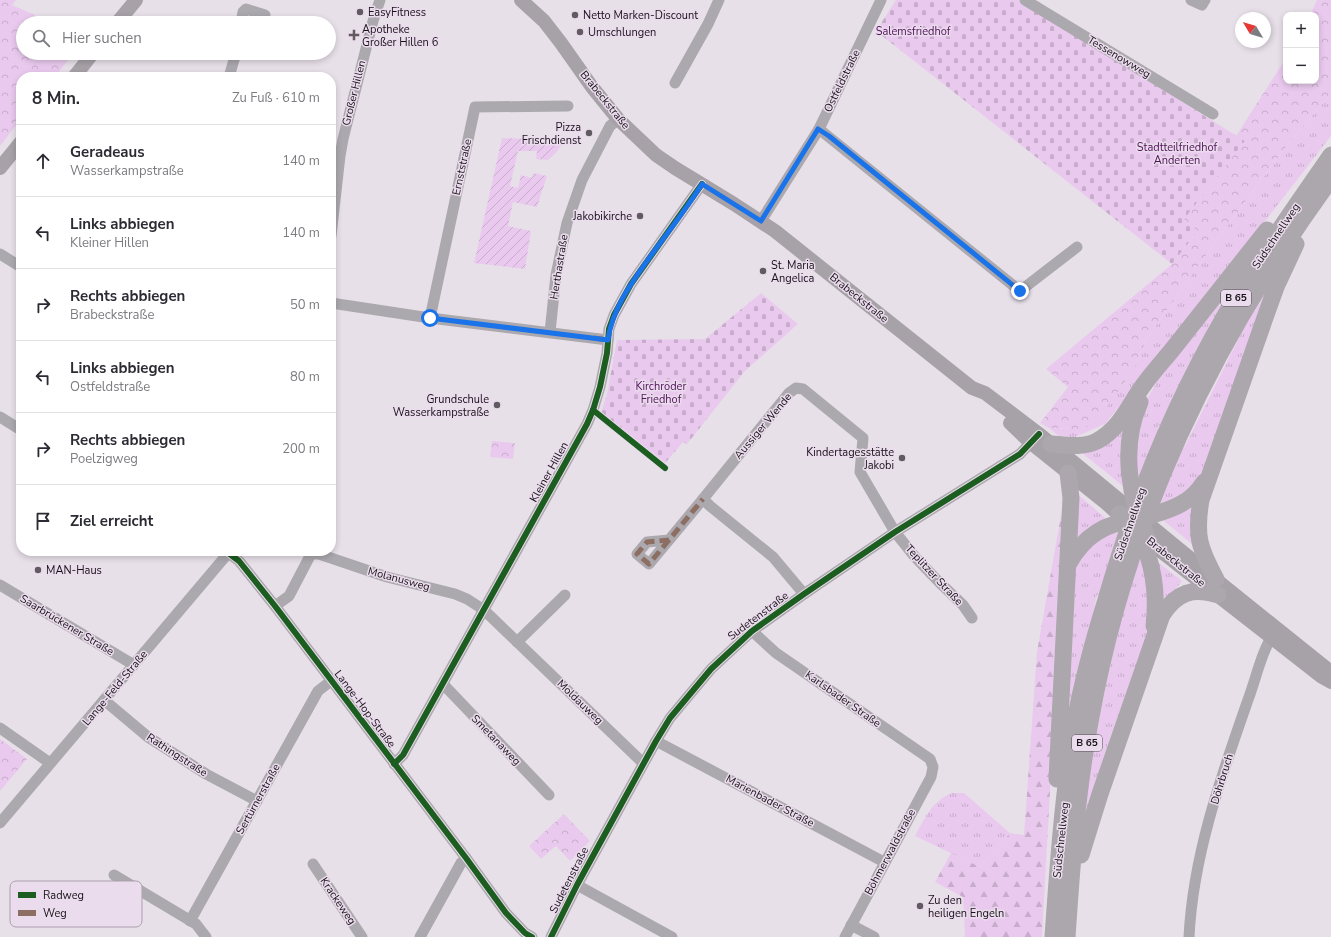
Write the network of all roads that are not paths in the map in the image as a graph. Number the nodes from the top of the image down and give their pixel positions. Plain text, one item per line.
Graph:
1 (136, 0) edge
2 (380, 0) edge
3 (521, 0) edge
4 (719, 0) edge
5 (881, 0) edge
6 (1026, 0) edge
7 (1191, 0) edge
8 (1205, 0) edge
9 (123, 16) edge
10 (242, 16) edge
11 (265, 16) edge
12 (87, 60) edge
13 (234, 60) edge
14 (78, 72) edge
15 (230, 72) edge
16 (675, 83) dead end
17 (568, 106) dead end
18 (1213, 114) dead end
19 (618, 119) junction
20 (818, 129) junction
21 (16, 148) edge
22 (336, 151) edge
23 (1331, 151) edge
24 (1331, 155) edge
25 (0, 168) edge
26 (1328, 183) edge
27 (702, 184) junction
28 (761, 221) junction
29 (1077, 246) dead end
30 (0, 254) edge
31 (16, 264) edge
32 (336, 304) edge
33 (430, 318) junction
34 (550, 332) junction
35 (608, 334) junction
36 (1163, 362) junction
37 (0, 417) edge
38 (16, 427) edge
39 (1040, 440) junction
40 (1163, 456) junction
41 (1210, 473) junction
42 (1068, 474) junction
43 (703, 499) junction
44 (1137, 521) junction
45 (895, 532) junction
46 (669, 540) dead end
47 (226, 556) edge
48 (233, 556) edge
49 (307, 556) edge
50 (324, 556) edge
51 (1069, 563) junction
52 (0, 585) edge
53 (1217, 587) junction
54 (1115, 589) junction
55 (565, 594) dead end
56 (804, 594) junction
57 (275, 606) junction
58 (484, 610) junction
59 (972, 618) dead end
60 (752, 631) junction
61 (1275, 633) junction
62 (517, 642) junction
63 (1152, 644) junction
64 (134, 665) junction
65 (1331, 672) edge
66 (331, 681) junction
67 (1331, 682) edge
68 (443, 684) junction
69 (104, 700) junction
70 (0, 728) edge
71 (656, 740) junction
72 (50, 763) junction
73 (643, 763) junction
74 (394, 764) junction
75 (933, 767) joint
76 (549, 795) dead end
77 (257, 800) junction
78 (0, 822) edge
79 (1058, 853) junction
80 (466, 858) junction
81 (884, 862) junction
82 (313, 864) dead end
83 (114, 874) dead end
84 (125, 881) edge
85 (577, 885) junction
86 (142, 891) edge
87 (1070, 896) junction
88 (190, 921) junction
89 (851, 925) junction
90 (206, 937) edge
91 (362, 937) edge
92 (420, 937) edge
93 (532, 937) edge
94 (551, 937) edge
95 (672, 937) edge
96 (845, 937) edge
97 (874, 937) edge
98 (1053, 937) edge
99 (1067, 937) edge
100 (1189, 937) edge

1 - 9 main road
2 - 22 street, Großer Hillen
3 - 19 main road, Brabeckstraße
4 - 16 street
5 - 20 street, Ostfeldstraße
6 - 18 street, Tessenowweg
7 - 8 street
10 - 11 street
12 - 14 main road
13 - 15 street
17 - 33 street, Ernststraße
19 - 27 main road, Brabeckstraße
19 - 34 street, Herthastraße
20 - 28 street, Ostfeldstraße
20 - 29 street
21 - 25 main road
23 - 36 highway
24 - 40 highway, Südschnellweg / B 65
26 - 40 highway, Südschnellweg / B 65
26 - 41 highway
27 - 28 main road, Brabeckstraße
27 - 35 street, Kleiner Hillen
28 - 39 main road, Brabeckstraße
30 - 31 street
32 - 33 street
33 - 34 street
34 - 35 street
35 - 58 street, Kleiner Hillen
36 - 39 highway
36 - 44 highway
37 - 38 street
39 - 42 main road, Brabeckstraße
39 - 44 main road, Brabeckstraße
39 - 45 street, Sudetenstraße
40 - 54 highway, Südschnellweg / B 65
41 - 44 highway
41 - 53 highway
42 - 44 main road, Brabeckstraße
42 - 51 highway
43 - 45 street, Aussiger Wende
43 - 46 street, Aussiger Wende
43 - 56 street
44 - 51 highway
44 - 53 main road, Brabeckstraße
44 - 63 highway
45 - 56 street, Sudetenstraße
45 - 59 street, Teplitzer Straße
47 - 64 street, Lange-Feld-Straße
48 - 57 street, Lange-Hop-Straße
49 - 57 street, Molanusweg
50 - 58 street, Molanusweg
51 - 79 highway
52 - 64 street, Saarbrückener Straße
53 - 61 main road, Brabeckstraße
53 - 63 highway
54 - 79 highway, Südschnellweg / B 65
54 - 87 highway, Südschnellweg / B 65
55 - 62 street
56 - 60 street, Sudetenstraße
57 - 66 street, Lange-Hop-Straße
58 - 62 street, Moldauweg
58 - 68 street, Kleiner Hillen
60 - 71 street, Sudetenstraße
60 - 75 street, Karlsbader Straße
61 - 65 main road, Brabeckstraße
61 - 67 main road, Brabeckstraße
61 - 100 street, Döhrbruch
62 - 73 street, Moldauweg
63 - 87 highway
64 - 69 street, Lange-Feld-Straße
66 - 74 street, Lange-Hop-Straße
66 - 77 street, Sertürnerstraße
68 - 74 street, Kleiner Hillen
68 - 76 street, Smetanaweg
69 - 72 street, Lange-Feld-Straße
69 - 77 street, Rathingstraße
70 - 72 street
71 - 73 street, Sudetenstraße
71 - 81 street, Marienbader Straße
72 - 78 street, Lange-Feld-Straße
73 - 85 street, Sudetenstraße
74 - 80 street, Lange-Hop-Straße
75 - 81 street, Böhmerwaldstraße
77 - 88 street, Sertürnerstraße
79 - 98 highway, Südschnellweg / B 65
80 - 92 street
80 - 93 street, Lange-Hop-Straße
81 - 89 street, Böhmerwaldstraße
82 - 91 street, Krackeweg
83 - 84 street
85 - 94 street, Sudetenstraße
85 - 95 street
86 - 88 street
87 - 99 highway, Südschnellweg / B 65
88 - 90 street
89 - 96 street, Böhmerwaldstraße
89 - 97 street

